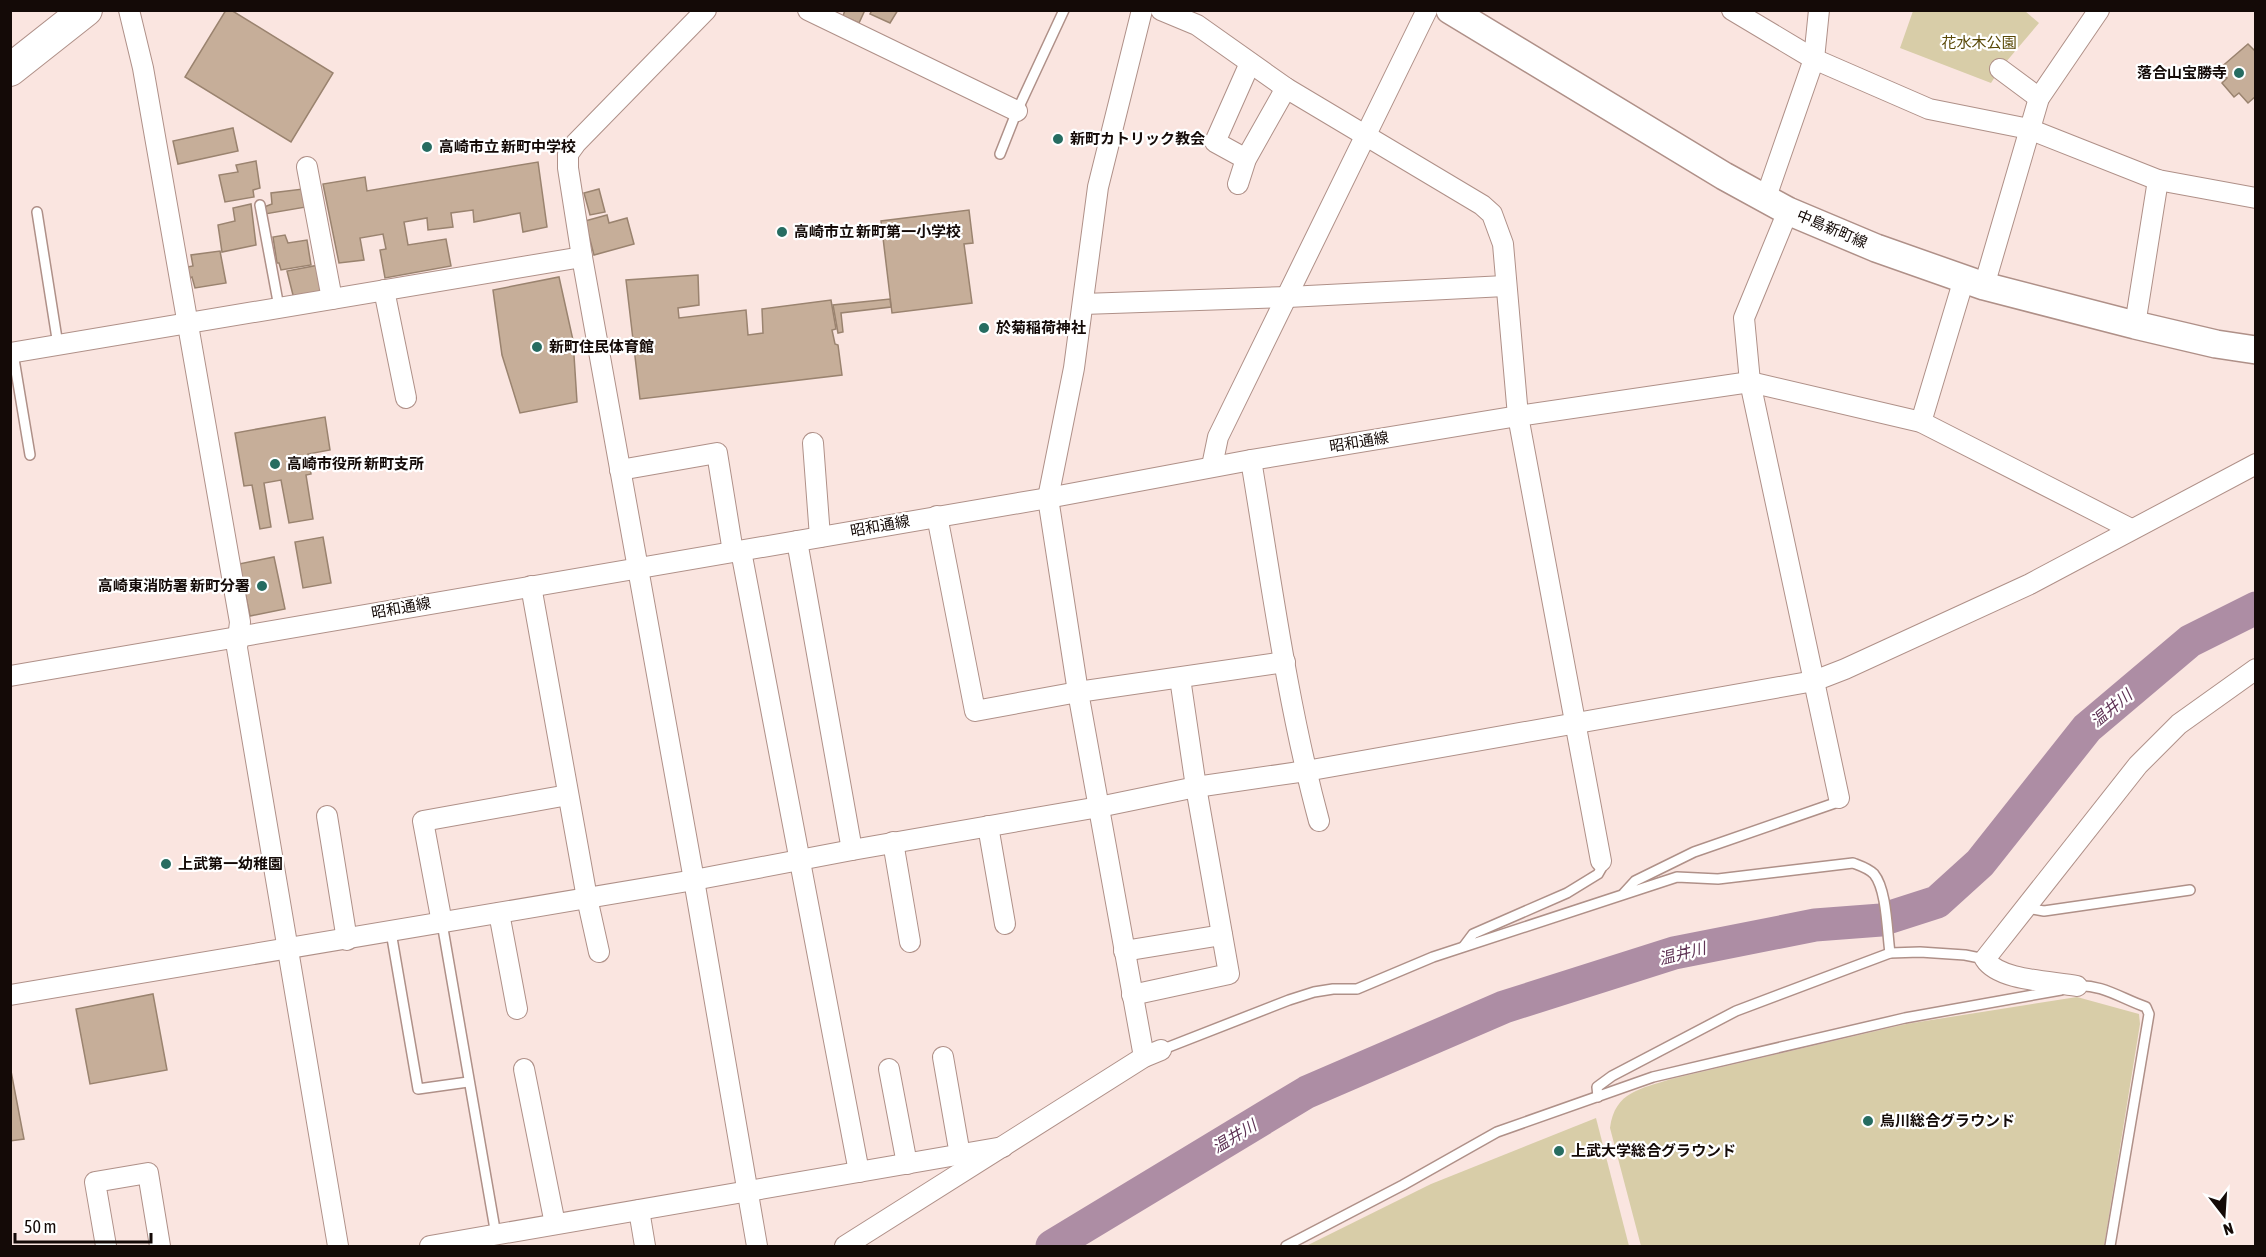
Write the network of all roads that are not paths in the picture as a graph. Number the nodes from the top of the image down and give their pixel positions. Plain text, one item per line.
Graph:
1 (87, 10) edge
2 (129, 10) edge
3 (706, 10) edge
4 (1064, 10) edge
5 (1142, 10) edge
6 (1161, 10) edge
7 (1427, 10) edge
8 (1449, 10) edge
9 (1732, 10) edge
10 (1819, 10) edge
11 (2099, 10) edge
12 (809, 11) edge
13 (1814, 59) junction
14 (1250, 63) junction
15 (2000, 69) dead end
16 (10, 70) edge
17 (1286, 88) junction
18 (2039, 98) junction
19 (1017, 111) junction
20 (2029, 129) junction
21 (1366, 137) junction
22 (1000, 154) dead end
23 (1246, 159) junction
24 (307, 167) dead end
25 (2158, 180) junction
26 (1238, 184) dead end
27 (2256, 198) edge
28 (260, 205) dead end
29 (1777, 206) junction
30 (37, 212) dead end
31 (582, 257) junction
32 (1974, 283) junction
33 (1505, 286) junction
34 (384, 290) junction
35 (1288, 297) junction
36 (332, 299) junction
37 (1083, 304) junction
38 (279, 307) junction
39 (188, 322) junction
40 (2135, 325) junction
41 (58, 345) junction
42 (2256, 350) edge
43 (12, 353) edge
44 (1750, 382) junction
45 (406, 398) dead end
46 (1518, 416) junction
47 (1921, 422) junction
48 (813, 443) dead end
49 (30, 455) dead end
50 (1251, 460) junction
51 (2256, 464) edge
52 (1212, 466) junction
53 (620, 470) junction
54 (1048, 498) junction
55 (937, 516) junction
56 (2131, 529) junction
57 (820, 537) junction
58 (797, 541) junction
59 (737, 551) junction
60 (638, 568) junction
61 (531, 586) junction
62 (239, 637) junction
63 (1285, 662) junction
64 (2256, 669) edge
65 (10, 676) edge
66 (1180, 678) junction
67 (1814, 681) junction
68 (1078, 692) junction
69 (1577, 723) junction
70 (1306, 771) junction
71 (1196, 787) junction
72 (568, 795) junction
73 (1839, 798) joint
74 (1099, 807) junction
75 (327, 816) dead end
76 (1319, 821) dead end
77 (988, 826) junction
78 (893, 842) junction
79 (852, 850) junction
80 (800, 859) junction
81 (1602, 861) joint
82 (694, 880) junction
83 (2190, 890) dead end
84 (1622, 894) junction
85 (587, 898) junction
86 (2026, 908) junction
87 (499, 913) junction
88 (442, 923) junction
89 (1005, 924) dead end
90 (391, 932) junction
91 (1222, 935) junction
92 (347, 940) junction
93 (910, 942) dead end
94 (1464, 946) junction
95 (1889, 949) junction
96 (288, 950) junction
97 (1124, 951) junction
98 (599, 952) dead end
99 (1985, 959) junction
100 (2077, 986) junction
101 (1132, 994) junction
102 (10, 995) edge
103 (518, 1009) dead end
104 (1152, 1053) junction
105 (944, 1058) dead end
106 (524, 1068) dead end
107 (889, 1068) dead end
108 (468, 1082) junction
109 (1598, 1097) junction
110 (1003, 1147) junction
111 (960, 1155) junction
112 (907, 1164) junction
113 (859, 1172) junction
114 (749, 1192) junction
115 (639, 1210) junction
116 (555, 1224) junction
117 (496, 1235) junction
118 (106, 1246) edge
119 (160, 1246) edge
120 (338, 1246) edge
121 (430, 1246) edge
122 (645, 1246) edge
123 (757, 1246) edge
124 (845, 1246) edge
125 (1286, 1246) edge
126 (2110, 1246) edge

1 - 16 main road
2 - 39 street
3 - 31 street
4 - 19 lane
5 - 37 street
6 - 14 street
7 - 21 street
8 - 29 main road, 中島新町線
9 - 13 street
10 - 13 street
11 - 18 street
12 - 19 street
13 - 20 street
13 - 29 street
14 - 17 street
14 - 23 street
15 - 18 street
17 - 21 street
17 - 23 street
18 - 20 street
19 - 22 lane
20 - 25 street
20 - 32 street
21 - 33 street
21 - 35 street
23 - 26 street
24 - 36 street
25 - 27 street
25 - 40 street
28 - 38 lane
29 - 32 main road, 中島新町線
29 - 44 street
30 - 41 lane
31 - 34 street
31 - 53 street
32 - 40 main road, 中島新町線
32 - 47 street
33 - 35 street
33 - 46 street
34 - 36 street
34 - 45 street
35 - 37 street
35 - 52 street
36 - 38 street
37 - 54 street
38 - 39 street
39 - 41 street
39 - 62 street
40 - 42 main road, 中島新町線
41 - 43 street
43 - 49 lane
44 - 46 street, 昭和通線
44 - 47 street
44 - 67 street
46 - 50 street, 昭和通線
46 - 69 street
47 - 56 street
48 - 57 street
50 - 52 street, 昭和通線
50 - 63 street
51 - 56 street
52 - 54 street, 昭和通線
53 - 59 street
53 - 60 street
54 - 55 street, 昭和通線
54 - 68 street
55 - 57 street, 昭和通線
55 - 68 street
56 - 67 street
57 - 58 street, 昭和通線
58 - 59 street, 昭和通線
58 - 79 street
59 - 60 street, 昭和通線
59 - 80 street
60 - 61 street, 昭和通線
60 - 82 street
61 - 62 street, 昭和通線
61 - 72 street
62 - 65 street, 昭和通線
62 - 96 street
63 - 66 street
63 - 70 street
64 - 86 street
66 - 68 street
66 - 71 street
67 - 69 street
67 - 73 street
68 - 74 street
69 - 70 street
69 - 81 street
70 - 71 street
70 - 76 street
71 - 74 street
71 - 91 street
72 - 85 street
72 - 88 street
73 - 84 lane
74 - 77 street
74 - 97 street
75 - 92 street
77 - 78 street
77 - 89 street
78 - 79 street
78 - 93 street
79 - 80 street
80 - 82 street
80 - 113 street
81 - 94 lane
82 - 85 street
82 - 114 street
83 - 86 lane
84 - 94 lane
84 - 95 lane
85 - 87 street
85 - 98 street
86 - 99 street
87 - 88 street
87 - 103 street
88 - 90 street
88 - 108 lane
90 - 92 street
90 - 108 lane
91 - 97 street
91 - 101 street
92 - 96 street
94 - 104 lane
95 - 99 lane
95 - 109 lane
96 - 102 street
96 - 120 street
97 - 101 street
99 - 100 street
100 - 109 lane
100 - 126 lane
101 - 104 street
104 - 110 street
105 - 111 street
106 - 116 street
107 - 112 street
108 - 117 lane
109 - 125 lane
110 - 111 street
110 - 124 street
111 - 112 street
112 - 113 street
113 - 114 street
114 - 115 street
114 - 123 street
115 - 116 street
115 - 122 street
116 - 117 street
117 - 121 street
118 - 119 street

